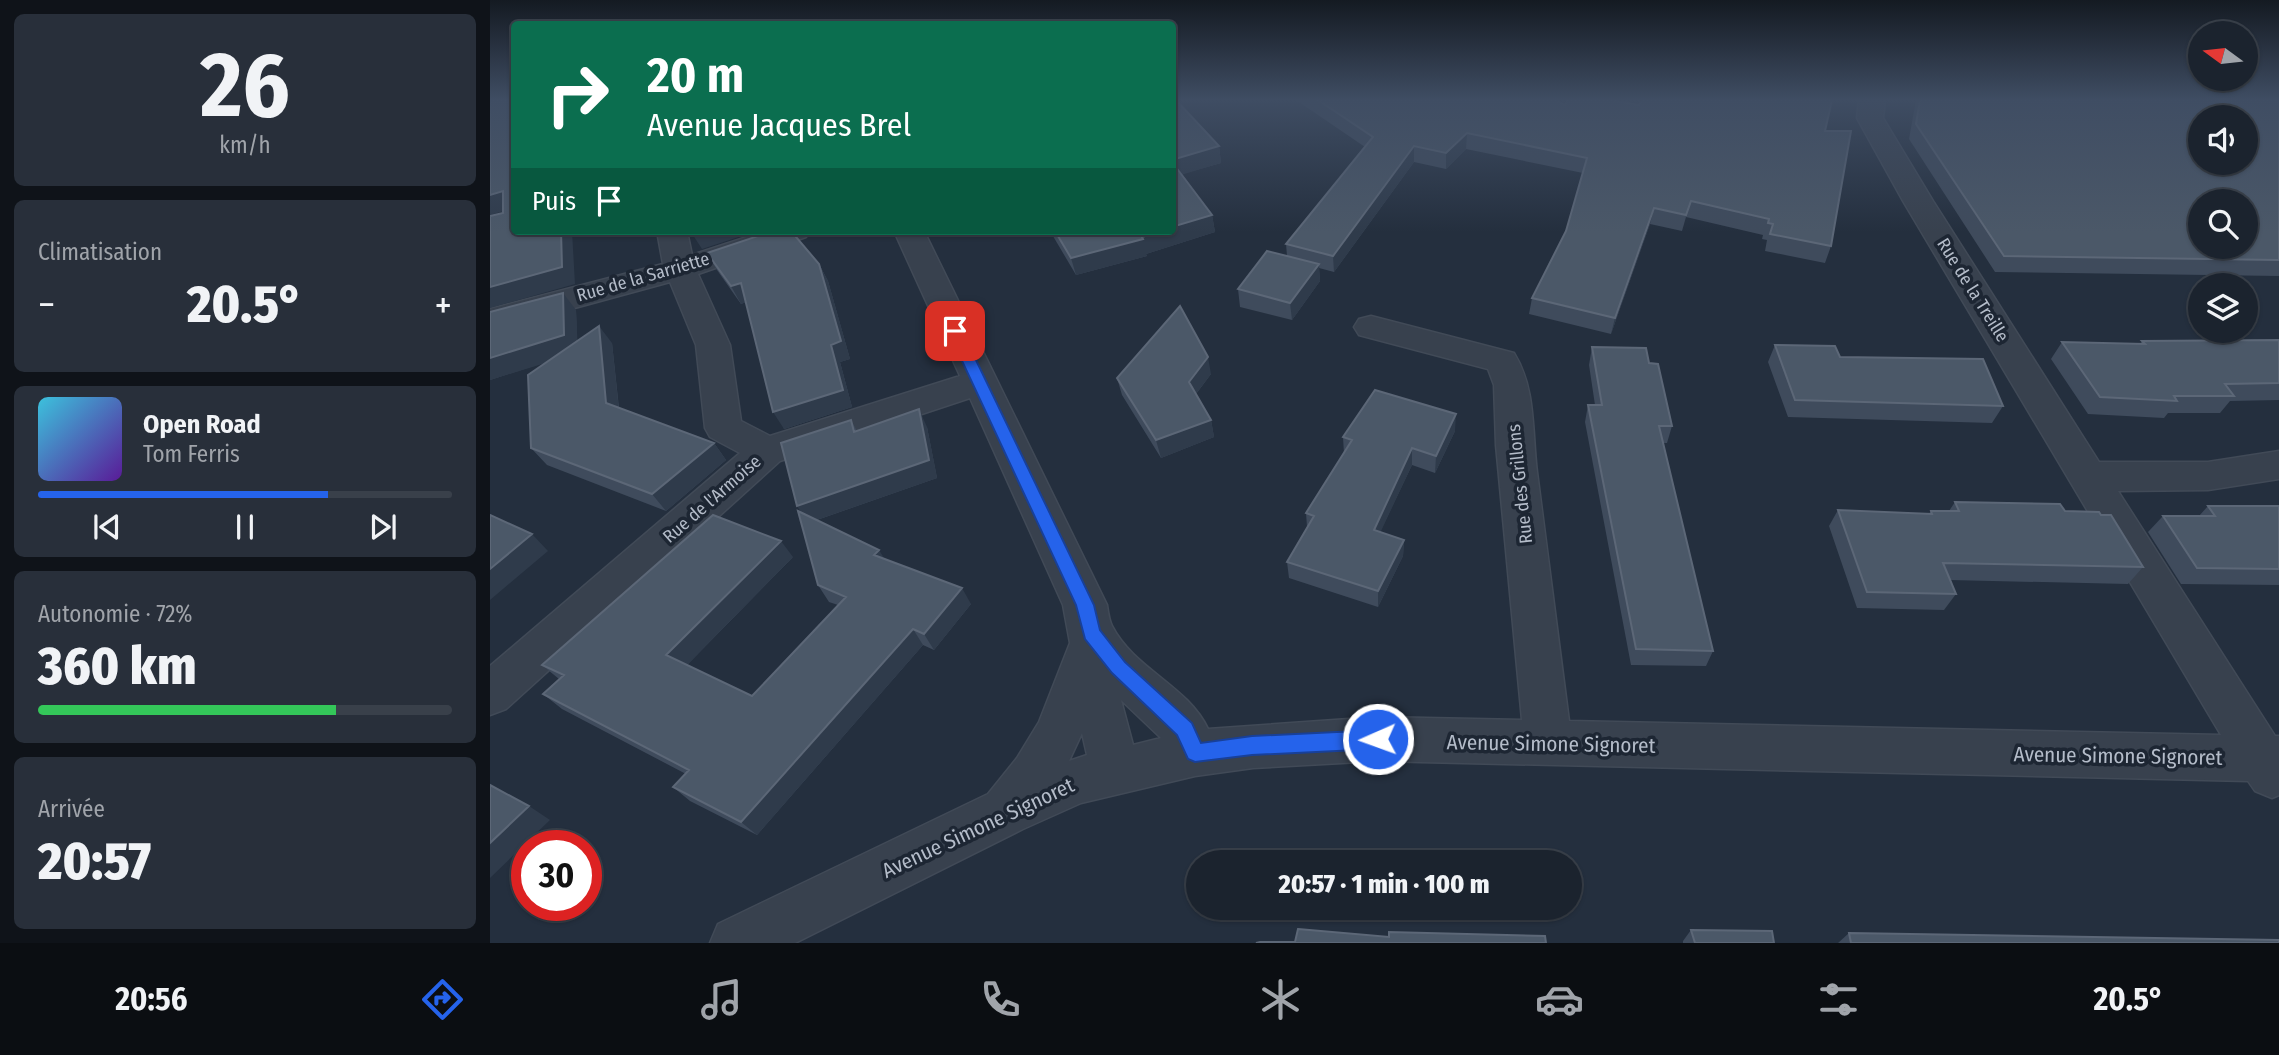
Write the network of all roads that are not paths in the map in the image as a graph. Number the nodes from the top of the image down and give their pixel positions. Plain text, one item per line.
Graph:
1 (1885, 144) edge
2 (673, 235) edge
3 (783, 235) edge
4 (911, 235) edge
5 (680, 269) junction
6 (490, 320) edge
7 (1371, 327) dead end
8 (979, 382) junction
9 (767, 451) junction
10 (2279, 465) edge
11 (2088, 476) junction
12 (1091, 633) junction
13 (490, 694) edge
14 (1548, 744) junction
15 (1195, 753) junction
16 (2274, 768) edge
17 (1115, 770) junction
18 (1005, 812) junction
19 (737, 943) edge

1 - 11 street, Rue de la Treille
2 - 5 street
3 - 5 street, Rue de la Sarriette
4 - 8 street
5 - 6 street, Rue de la Sarriette
5 - 9 street
7 - 14 street, Rue des Grillons
8 - 9 street, Rue de l'Armoise
8 - 12 street
9 - 13 street, Rue de l'Armoise
10 - 11 street
11 - 16 street, Rue de la Treille
12 - 15 street
12 - 17 street
12 - 18 street
14 - 15 street, Avenue Simone Signoret
14 - 16 street, Avenue Simone Signoret
15 - 17 street, Avenue Simone Signoret
17 - 18 street, Avenue Simone Signoret
18 - 19 street, Avenue Simone Signoret

